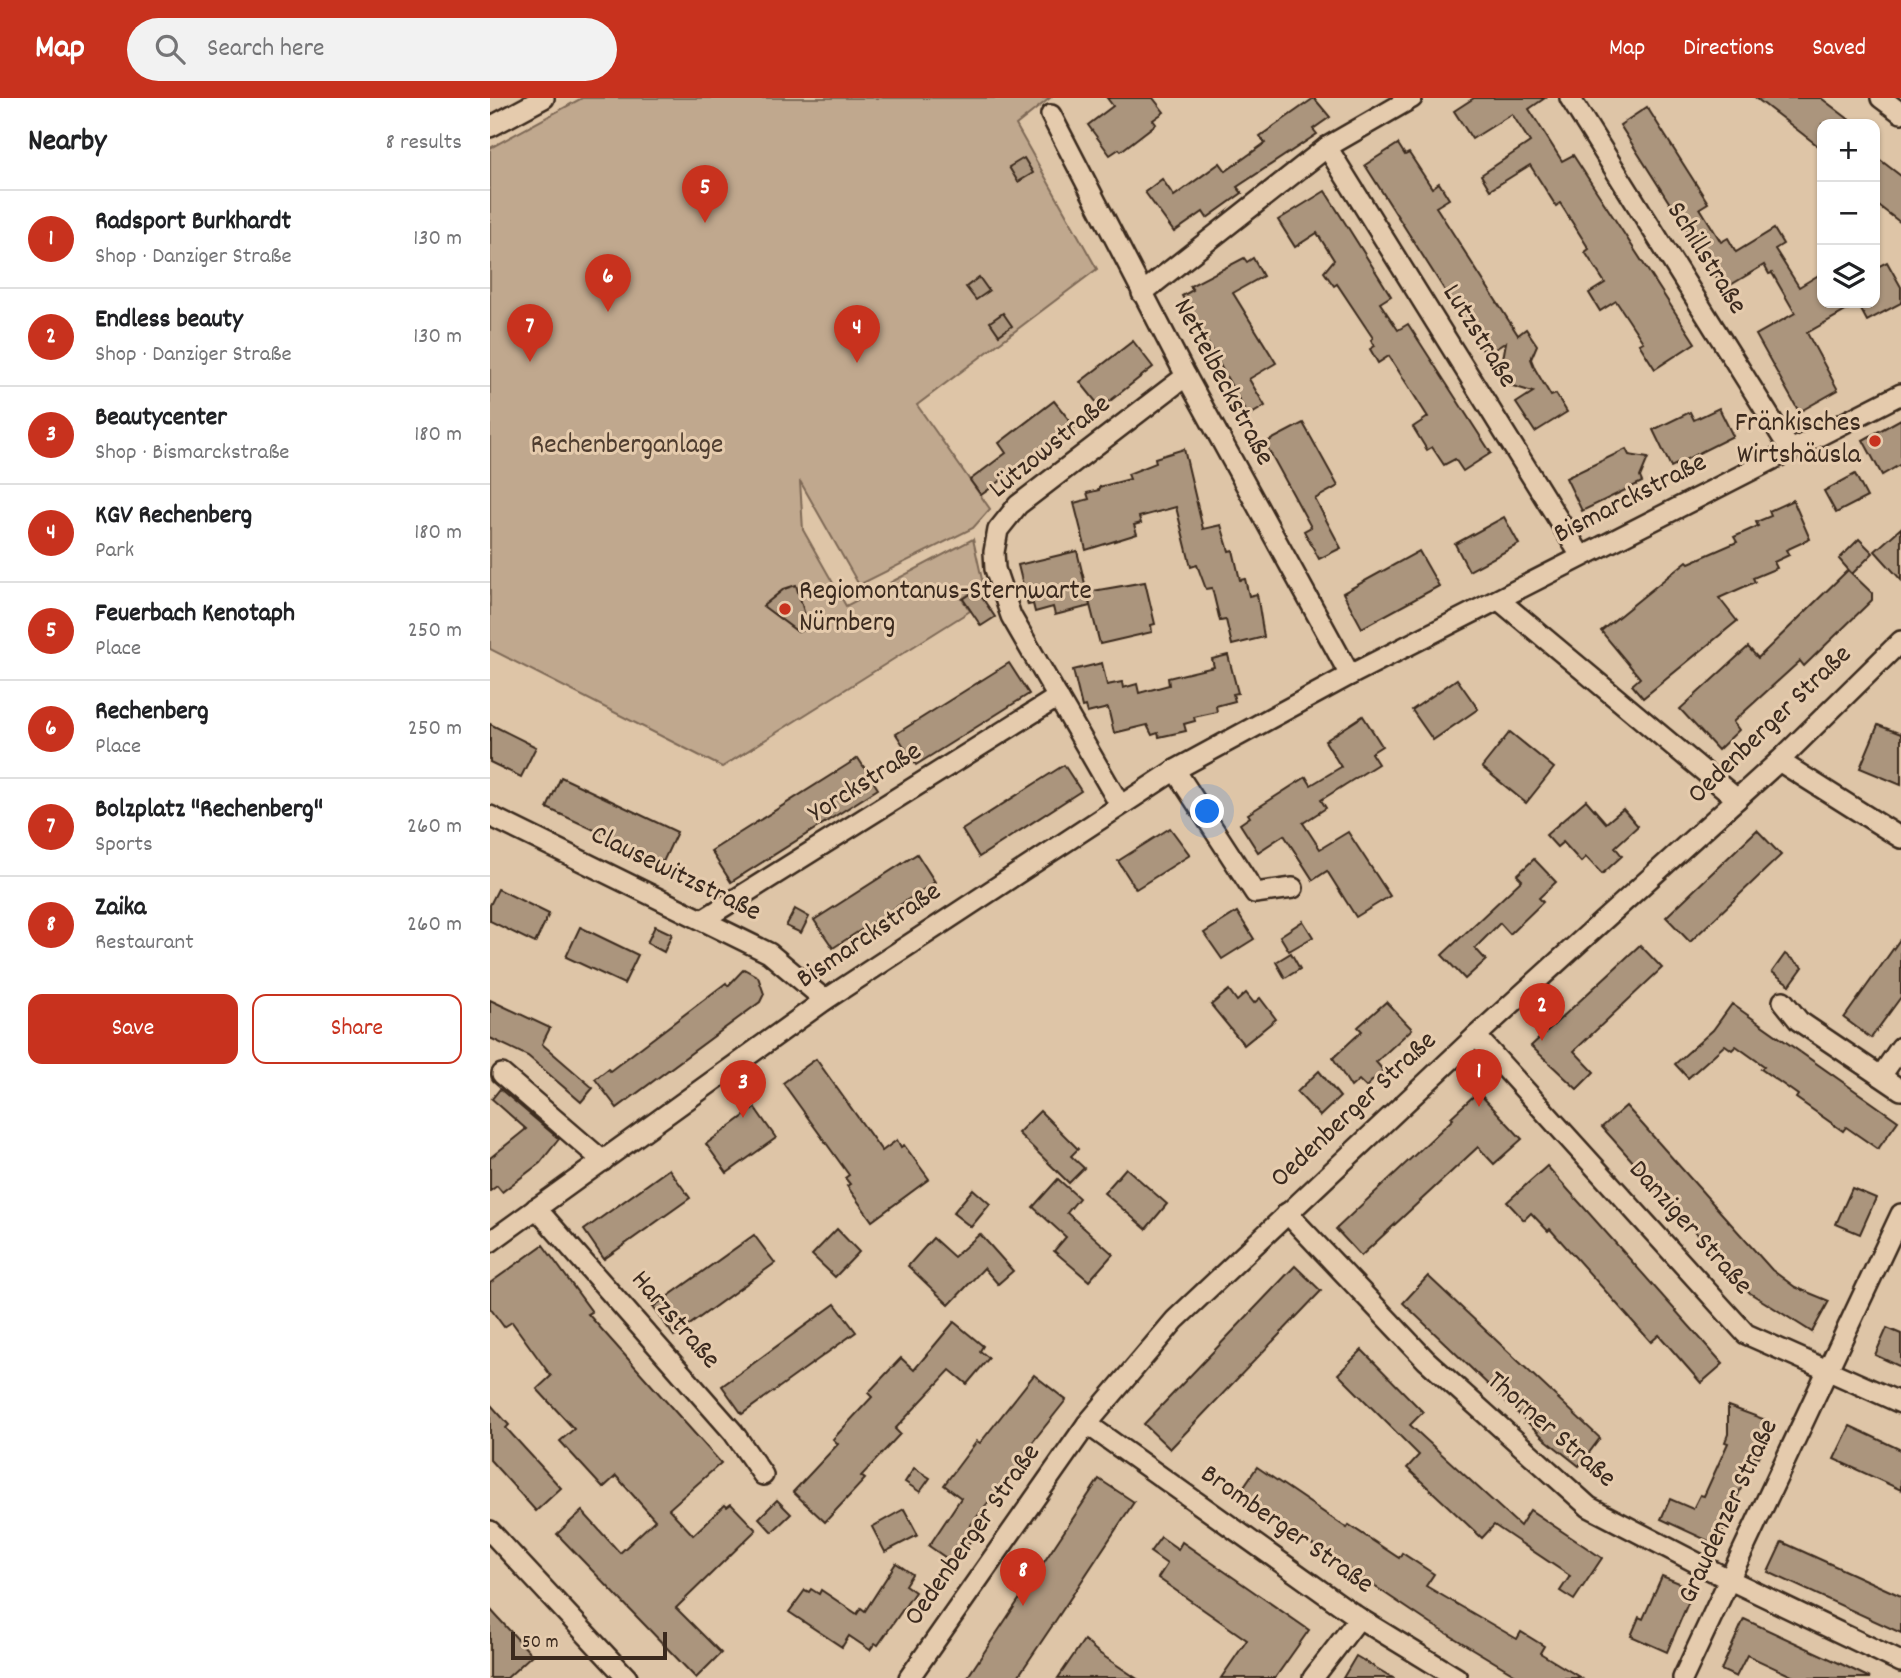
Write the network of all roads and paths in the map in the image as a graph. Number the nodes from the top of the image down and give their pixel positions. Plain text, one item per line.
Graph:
1 (544, 98) edge
2 (1412, 98) edge
3 (1570, 98) edge
4 (1881, 98) edge
5 (1901, 113) edge
6 (1051, 115) dead end
7 (490, 127) edge
8 (1327, 147) junction
9 (1142, 293) junction
10 (1186, 376) junction
11 (1901, 394) edge
12 (1791, 451) junction
13 (1581, 556) junction
14 (1499, 600) junction
15 (1901, 640) edge
16 (1350, 675) junction
17 (1058, 697) junction
18 (1779, 761) junction
19 (1175, 770) junction
20 (1737, 799) junction
21 (1120, 805) junction
22 (490, 816) edge
23 (1901, 838) edge
24 (1293, 888) dead end
25 (704, 919) junction
26 (825, 1000) junction
27 (1783, 1001) dead end
28 (1476, 1036) junction
29 (1901, 1047) edge
30 (502, 1074) dead end
31 (1881, 1076) junction
32 (1901, 1090) edge
33 (603, 1161) junction
34 (536, 1208) junction
35 (1287, 1213) junction
36 (1901, 1214) edge
37 (490, 1242) edge
38 (1828, 1370) junction
39 (1901, 1403) edge
40 (1087, 1424) junction
41 (763, 1475) dead end
42 (490, 1531) edge
43 (1730, 1580) junction
44 (1359, 1618) junction
45 (1901, 1661) edge
46 (627, 1678) edge
47 (909, 1678) edge
48 (1313, 1678) edge
49 (1457, 1678) edge
50 (1683, 1678) edge

1 - 7 street
2 - 8 street
3 - 12 street, Schillstraße
4 - 5 street
6 - 9 street, Nettelbeckstraße
8 - 9 street
8 - 13 street, Lutzstraße
9 - 10 street, Nettelbeckstraße
10 - 16 street, Nettelbeckstraße
10 - 17 street, Lützowstraße
11 - 12 street, Bismarckstraße
12 - 13 street, Bismarckstraße
13 - 14 street, Bismarckstraße
14 - 16 street, Bismarckstraße
14 - 20 street
15 - 18 street, Oedenberger Straße
16 - 19 street, Bismarckstraße
17 - 21 street, Lützowstraße
17 - 25 street, Yorckstraße
18 - 20 street, Oedenberger Straße
18 - 23 street
19 - 21 street, Bismarckstraße
19 - 24 street
20 - 28 street, Oedenberger Straße
21 - 26 street, Bismarckstraße
22 - 25 street, Clausewitzstraße
25 - 26 street, Clausewitzstraße
26 - 33 street, Bismarckstraße
27 - 31 street
28 - 35 street, Oedenberger Straße
28 - 38 street, Danziger Straße
29 - 31 street
30 - 33 street
31 - 32 street
33 - 34 street, Bismarckstraße
34 - 37 street, Bismarckstraße
34 - 41 street, Harzstraße
35 - 40 street, Oedenberger Straße
35 - 43 street, Thorner Straße
36 - 38 street, Graudenzer Straße
38 - 39 street, Danziger Straße
38 - 43 street, Graudenzer Straße
40 - 44 street, Bromberger Straße
40 - 47 street, Oedenberger Straße
42 - 46 street
43 - 45 street, Thorner Straße
43 - 50 street, Graudenzer Straße
44 - 48 street
44 - 49 street, Bromberger Straße

